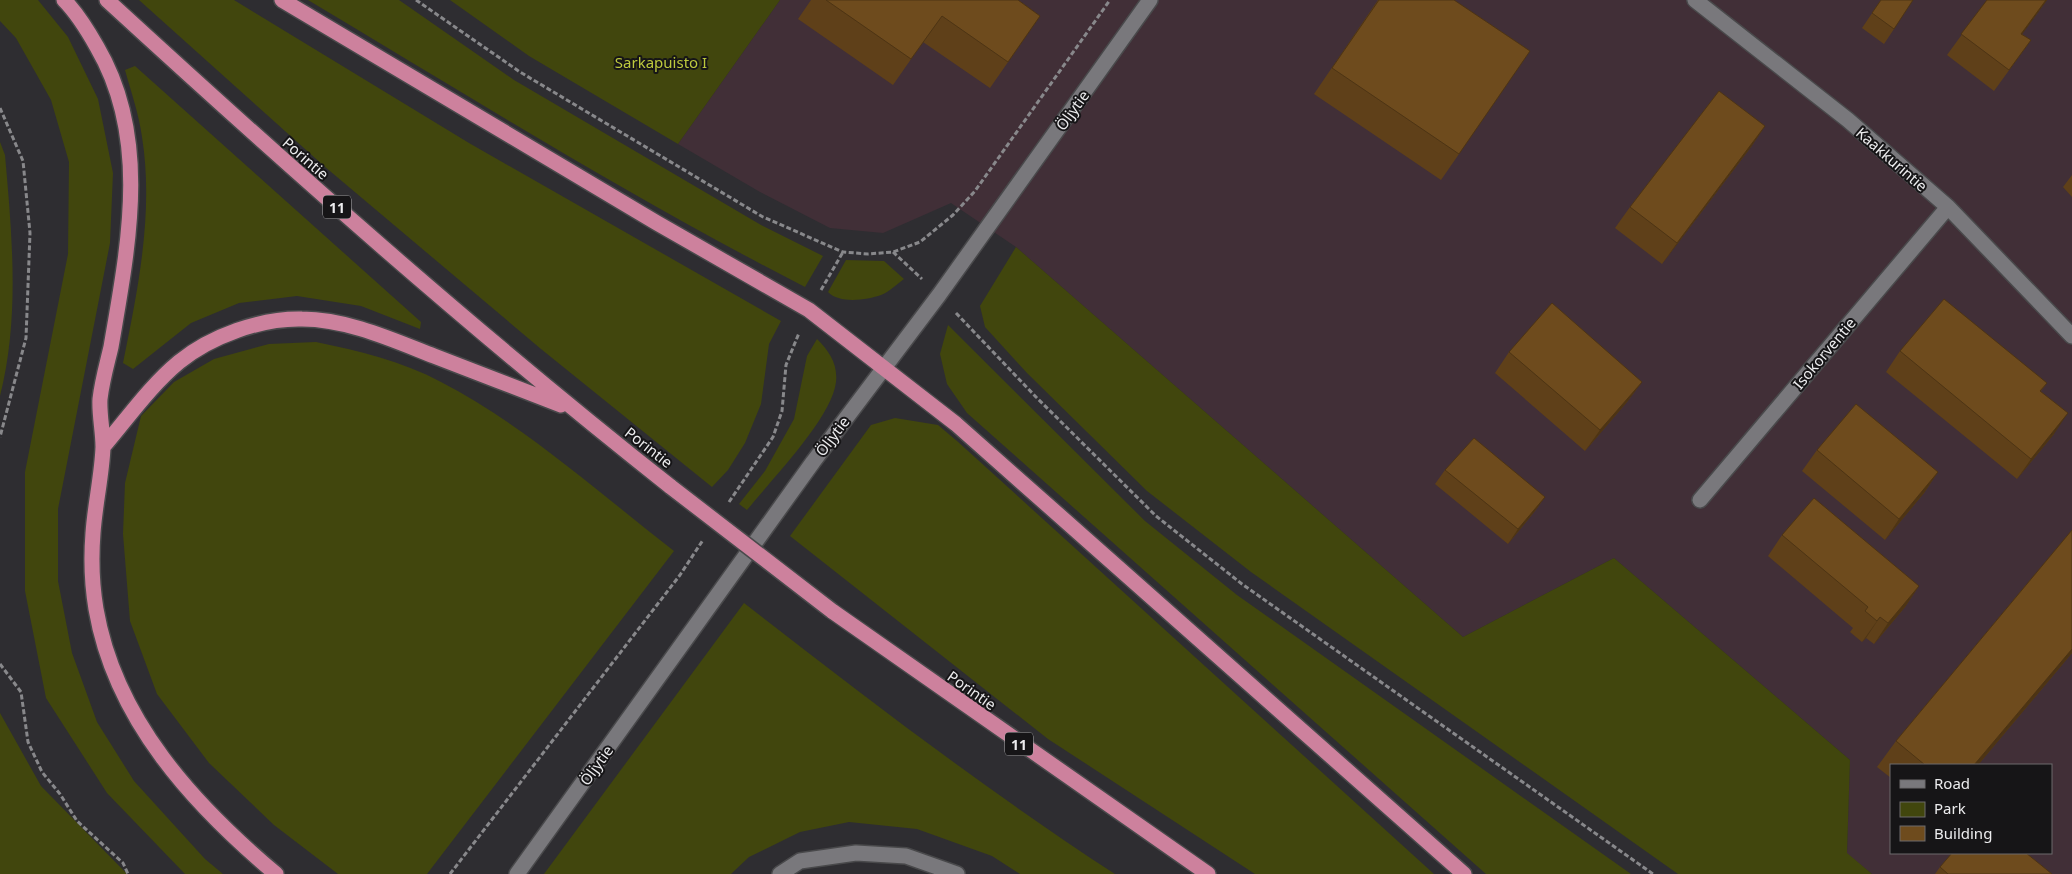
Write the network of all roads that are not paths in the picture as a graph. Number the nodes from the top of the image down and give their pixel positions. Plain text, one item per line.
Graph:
1 (64, 0) edge
2 (107, 0) edge
3 (282, 0) edge
4 (1150, 0) edge
5 (1695, 0) edge
6 (1948, 207) junction
7 (2072, 336) edge
8 (884, 366) junction
9 (572, 409) junction
10 (103, 447) junction
11 (1700, 500) dead end
12 (276, 874) edge
13 (517, 874) edge
14 (780, 874) edge
15 (957, 874) edge
16 (1208, 874) edge
17 (1464, 874) edge

1 - 10 highway
2 - 9 highway, Porintie / 11
3 - 8 highway
4 - 8 main road, Öljytie
5 - 6 main road, Kaakkurintie
6 - 7 main road, Kaakkurintie
6 - 11 main road, Isokorventie
8 - 13 main road, Öljytie
8 - 17 highway
9 - 10 highway
9 - 16 highway, Porintie / 11, bridge
10 - 12 highway
14 - 15 main road

